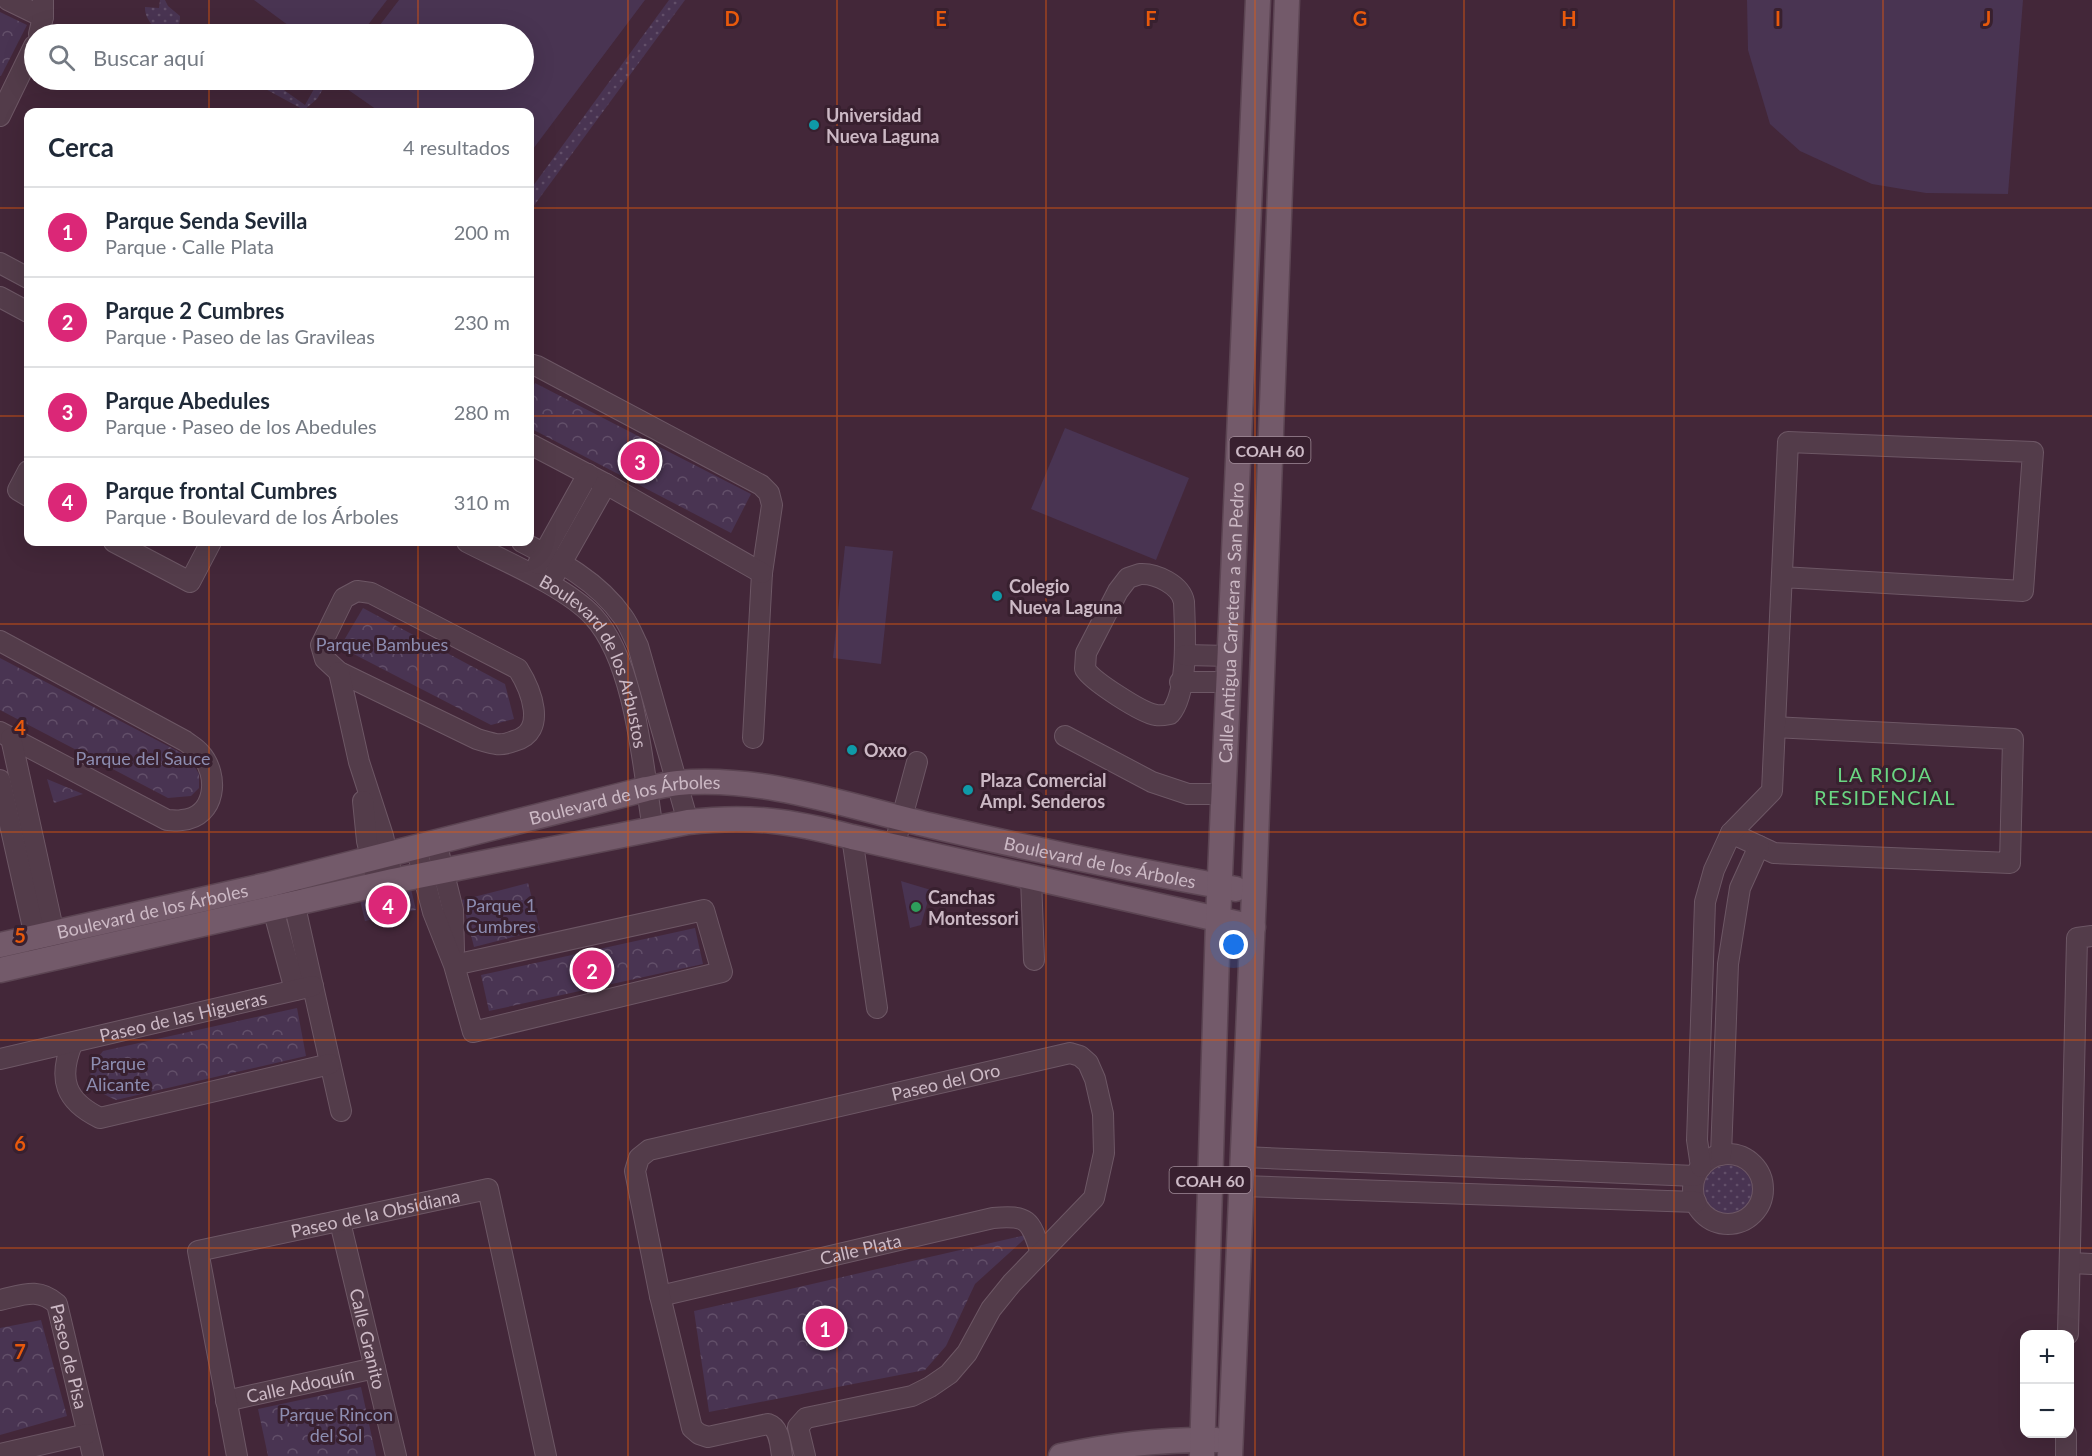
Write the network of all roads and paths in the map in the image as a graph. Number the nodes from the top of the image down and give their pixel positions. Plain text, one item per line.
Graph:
1 (8, 0) edge
2 (1258, 0) edge
3 (1287, 0) edge
4 (42, 17) edge
5 (24, 63) edge
6 (5, 94) edge
7 (0, 116) edge
8 (0, 263) edge
9 (24, 276) edge
10 (0, 297) edge
11 (24, 310) edge
12 (534, 365) edge
13 (534, 446) edge
14 (588, 474) junction
15 (24, 479) edge
16 (606, 484) junction
17 (24, 494) edge
18 (122, 546) edge
19 (209, 546) edge
20 (475, 546) edge
21 (530, 546) edge
22 (552, 558) junction
23 (762, 573) junction
24 (1782, 577) junction
25 (540, 580) junction
26 (0, 641) edge
27 (1185, 655) junction
28 (1230, 656) junction
29 (339, 672) junction
30 (1180, 682) junction
31 (1229, 682) junction
32 (1775, 727) junction
33 (6, 735) edge
34 (1065, 735) dead end
35 (753, 738) dead end
36 (917, 762) dead end
37 (0, 780) edge
38 (677, 783) junction
39 (646, 789) junction
40 (1224, 794) junction
41 (902, 819) junction
42 (688, 822) junction
43 (653, 830) junction
44 (1731, 833) junction
45 (852, 837) junction
46 (426, 844) junction
47 (1759, 846) junction
48 (894, 847) junction
49 (379, 857) junction
50 (433, 873) junction
51 (1031, 878) junction
52 (278, 882) junction
53 (386, 883) junction
54 (1220, 886) junction
55 (1254, 892) junction
56 (284, 906) junction
57 (1218, 921) junction
58 (1253, 927) junction
59 (2092, 936) edge
60 (0, 945) edge
61 (47, 947) junction
62 (1034, 960) dead end
63 (454, 965) junction
64 (0, 970) edge
65 (304, 988) junction
66 (877, 1008) dead end
67 (72, 1044) junction
68 (0, 1059) edge
69 (330, 1064) junction
70 (341, 1111) dead end
71 (1720, 1155) junction
72 (1243, 1157) junction
73 (1698, 1171) junction
74 (1242, 1186) junction
75 (1696, 1202) junction
76 (340, 1222) junction
77 (1041, 1252) junction
78 (2070, 1263) junction
79 (2092, 1264) edge
80 (660, 1296) junction
81 (0, 1300) edge
82 (2068, 1330) edge
83 (375, 1368) junction
84 (226, 1401) junction
85 (87, 1434) junction
86 (2066, 1438) edge
87 (1202, 1448) edge
88 (1230, 1448) edge
89 (0, 1454) edge
90 (93, 1456) edge
91 (237, 1456) edge
92 (396, 1456) edge
93 (546, 1456) edge
94 (782, 1456) edge
95 (805, 1456) edge
96 (1061, 1456) edge
97 (2066, 1456) edge

1 - 4 street
2 - 28 main road, Calle Antigua Carretera a San Pedro / COAH 60
3 - 55 main road, Calle Antigua Carretera a San Pedro / COAH 60
5 - 6 street
6 - 7 street
8 - 9 street
10 - 11 street
12 - 23 street
13 - 14 street
14 - 16 street
14 - 22 street
15 - 17 street
16 - 22 street
16 - 23 street
18 - 19 street
20 - 25 street, Boulevard de los Arbustos
21 - 22 street, Boulevard de los Arbustos
22 - 25 street
22 - 38 street, Boulevard de los Arbustos
23 - 35 street
24 - 24 street
24 - 32 street
25 - 39 street, Boulevard de los Arbustos
26 - 33 street
27 - 28 street
27 - 30 street
27 - 30 street
28 - 31 main road, Calle Antigua Carretera a San Pedro / COAH 60
29 - 29 street
29 - 49 street
30 - 31 street
31 - 40 main road, Calle Antigua Carretera a San Pedro / COAH 60
32 - 44 street
32 - 47 street
33 - 61 street
34 - 40 street
36 - 41 street
37 - 61 street
38 - 39 main road, Boulevard de los Árboles
38 - 41 main road, Boulevard de los Árboles
38 - 42 street, Boulevard de los Arbustos
39 - 43 street, Boulevard de los Arbustos
39 - 46 main road, Boulevard de los Árboles
40 - 54 main road, Calle Antigua Carretera a San Pedro / COAH 60
41 - 48 street
41 - 54 main road, Boulevard de los Árboles
42 - 43 main road, Boulevard de los Árboles
42 - 45 main road, Boulevard de los Árboles
43 - 50 main road, Boulevard de los Árboles
44 - 47 street
44 - 73 street
45 - 48 main road, Boulevard de los Árboles
45 - 66 street
46 - 49 main road, Boulevard de los Árboles
46 - 50 street
47 - 71 street
48 - 51 main road, Boulevard de los Árboles
49 - 52 main road, Boulevard de los Árboles
49 - 53 street
50 - 53 main road, Boulevard de los Árboles
50 - 63 street
51 - 57 main road, Boulevard de los Árboles
51 - 62 street
52 - 56 street
52 - 61 main road, Boulevard de los Árboles
53 - 56 main road, Boulevard de los Árboles
54 - 55 main road, Boulevard de los Árboles
54 - 57 main road, Calle Antigua Carretera a San Pedro / COAH 60
55 - 58 main road, COAH 60
56 - 61 main road, Boulevard de los Árboles
56 - 65 street
57 - 58 main road, Boulevard de los Árboles
57 - 87 main road, COAH 60
58 - 72 main road, COAH 60
59 - 78 street
60 - 61 main road, Boulevard de los Árboles
61 - 64 main road, Boulevard de los Árboles
63 - 63 street
65 - 67 street, Paseo de las Higueras
65 - 69 street
67 - 68 street, Paseo de las Higueras
67 - 69 street
69 - 70 street
71 - 73 street
71 - 75 street
72 - 73 street
72 - 74 main road, COAH 60
73 - 75 street
74 - 75 street
74 - 88 main road, COAH 60
76 - 83 street, Calle Granito
76 - 84 street, Paseo de la Obsidiana
76 - 93 street, Paseo de la Obsidiana
77 - 80 street, Calle Plata
77 - 80 street, Paseo del Oro
77 - 95 street, Paseo del Oro
78 - 79 street
78 - 82 street
80 - 94 street, Paseo del Oro
81 - 85 street, Paseo de Pisa
83 - 84 street, Calle Adoquín
83 - 92 street, Calle Granito
84 - 91 street, Paseo de la Obsidiana
85 - 89 street, Paseo de Pisa
85 - 90 street, Paseo de Pisa
86 - 97 street
87 - 88 main road
87 - 96 main road

